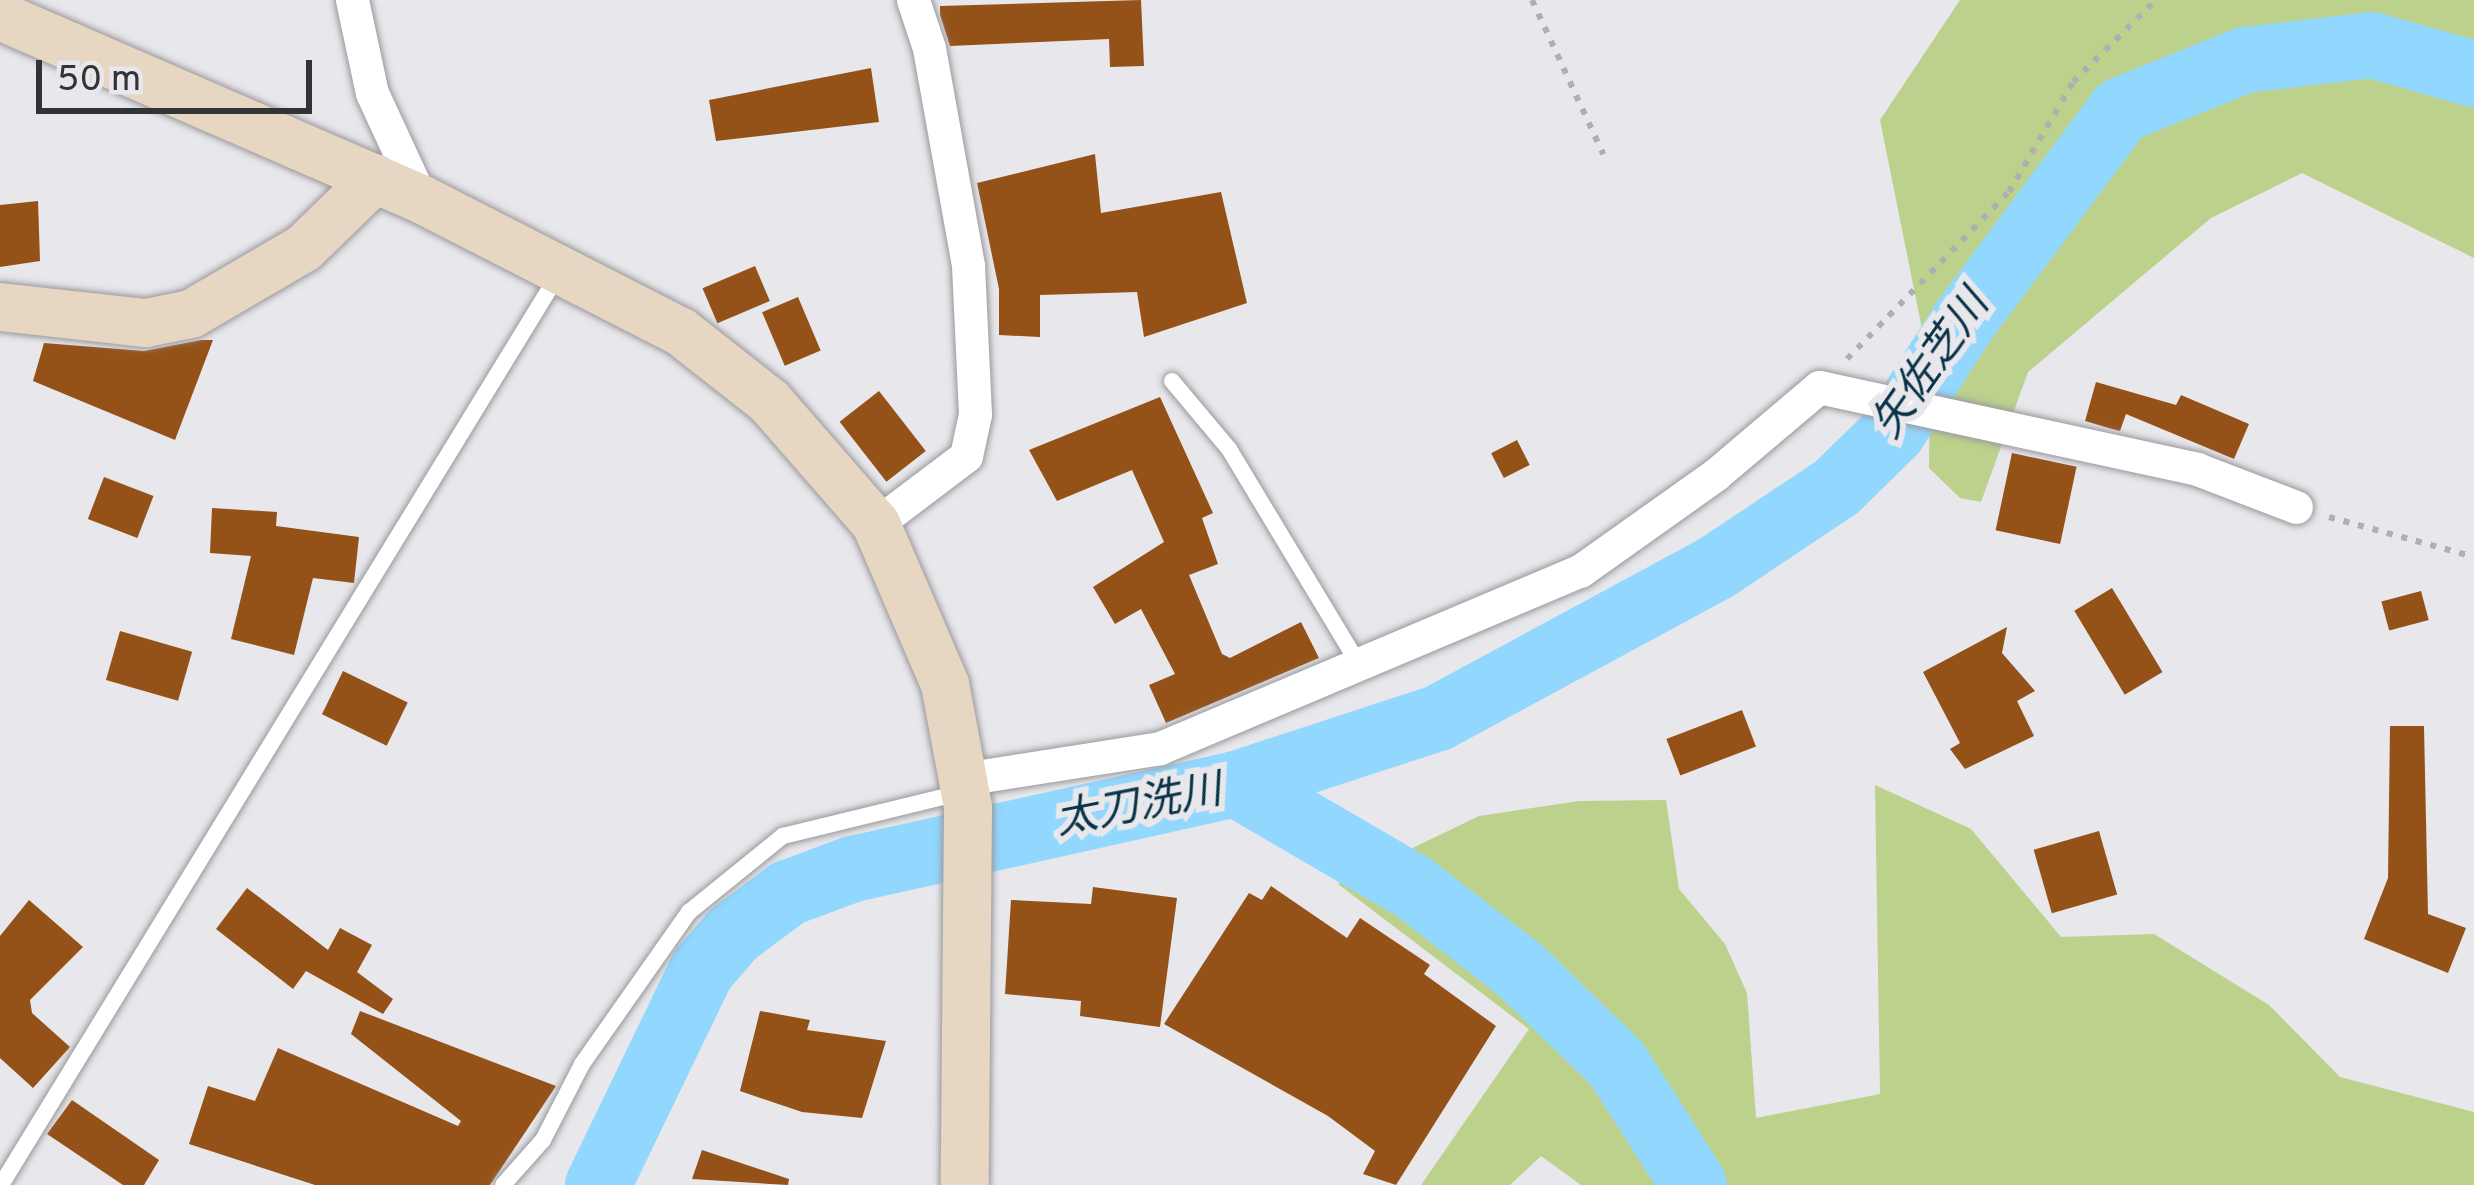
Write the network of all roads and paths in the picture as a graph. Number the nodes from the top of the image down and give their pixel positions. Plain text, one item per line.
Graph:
1 (352, 0) edge
2 (913, 0) edge
3 (1532, 0) edge
4 (2156, 0) edge
5 (0, 16) edge
6 (1603, 154) dead end
7 (376, 178) junction
8 (422, 199) junction
9 (564, 266) junction
10 (0, 307) edge
11 (1172, 381) dead end
12 (1820, 387) junction
13 (2296, 508) joint
14 (876, 524) junction
15 (2474, 557) edge
16 (1361, 669) junction
17 (965, 793) junction
18 (1, 1185) edge
19 (502, 1185) edge
20 (965, 1185) edge

1 - 8 street
2 - 14 street
3 - 6 path
4 - 12 path
5 - 7 street
7 - 8 street
7 - 10 street
8 - 9 street
9 - 14 street
9 - 18 lane
11 - 16 lane
12 - 13 street
12 - 16 street
13 - 15 path
14 - 17 street
16 - 17 street
17 - 19 lane
17 - 20 street

